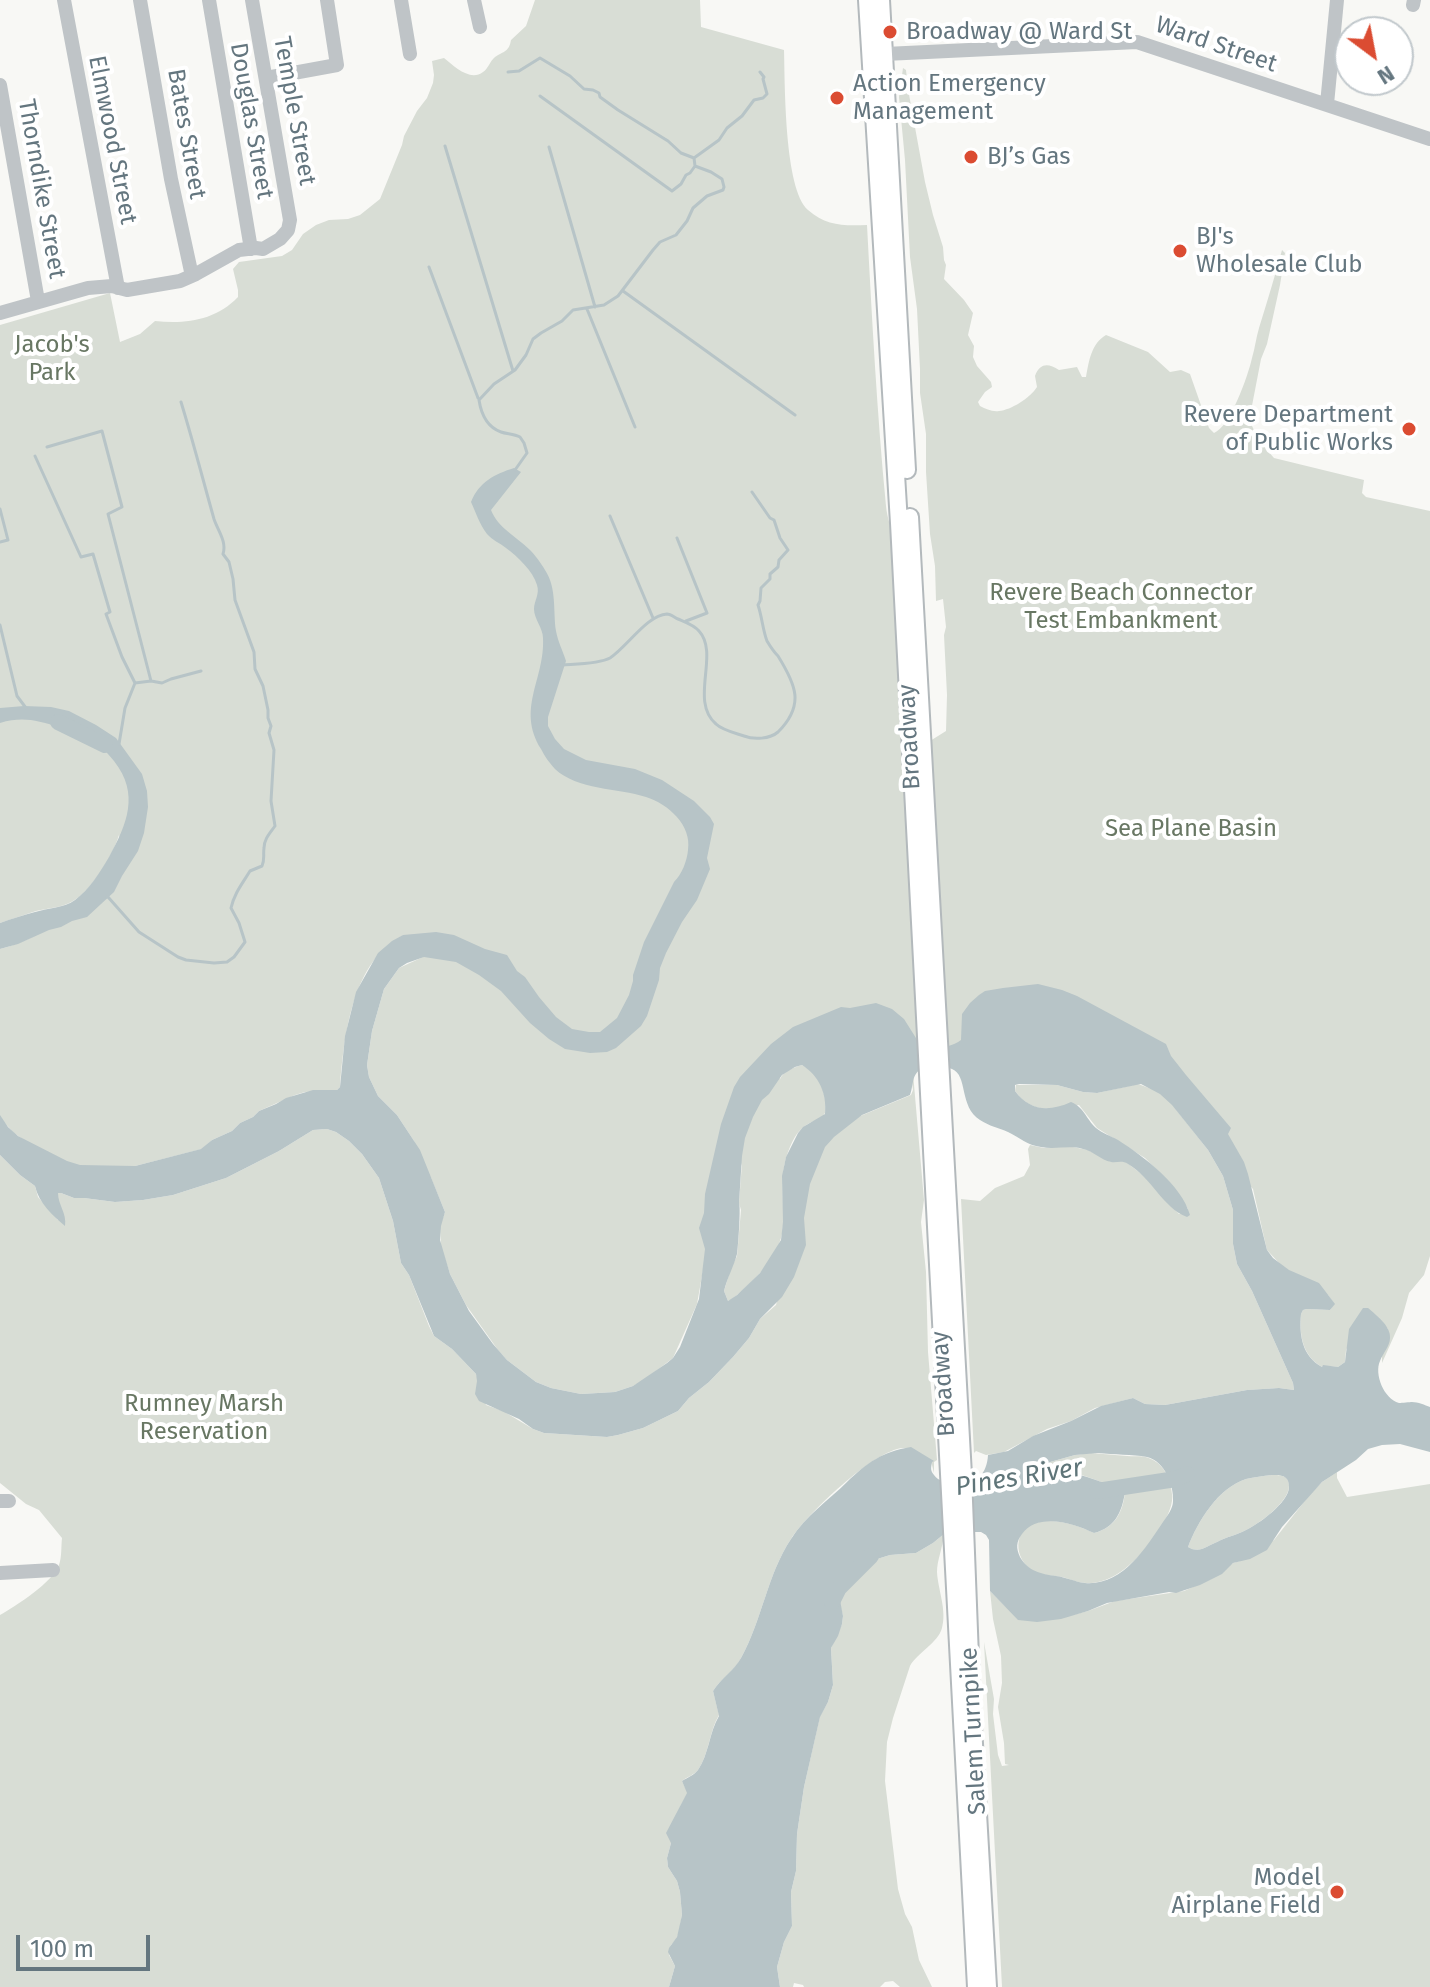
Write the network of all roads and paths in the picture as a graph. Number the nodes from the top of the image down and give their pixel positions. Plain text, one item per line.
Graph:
1 (64, 0) edge
2 (140, 0) edge
3 (209, 0) edge
4 (252, 0) edge
5 (330, 0) edge
6 (401, 0) edge
7 (474, 0) edge
8 (867, 0) edge
9 (881, 0) edge
10 (1337, 0) edge
11 (480, 27) dead end
12 (410, 54) dead end
13 (885, 54) junction
14 (266, 78) junction
15 (0, 85) edge
16 (1327, 104) junction
17 (1430, 139) edge
18 (251, 249) junction
19 (192, 276) junction
20 (118, 288) junction
21 (38, 301) junction
22 (0, 313) edge
23 (933, 1042) junction
24 (956, 1475) joint
25 (959, 1537) junction
26 (53, 1570) dead end
27 (0, 1573) edge
28 (976, 1987) edge
29 (988, 1987) edge

1 - 20 street, Elmwood Street
2 - 19 street, Bates Street
3 - 18 street, Douglas Street
4 - 14 street, Temple Street
5 - 14 street
6 - 12 street
7 - 11 street
8 - 23 main road, Broadway
9 - 13 main road, Broadway
10 - 16 street
13 - 16 street, Ward Street
13 - 23 main road, Broadway
14 - 18 street, Temple Street
15 - 21 street, Thorndike Street
16 - 17 street, Ward Street
18 - 19 street
19 - 20 street
20 - 21 street
21 - 22 street
23 - 24 main road, Broadway
24 - 25 main road, Salem Turnpike
25 - 28 main road, Salem Turnpike
25 - 29 main road, Salem Turnpike
26 - 27 street

